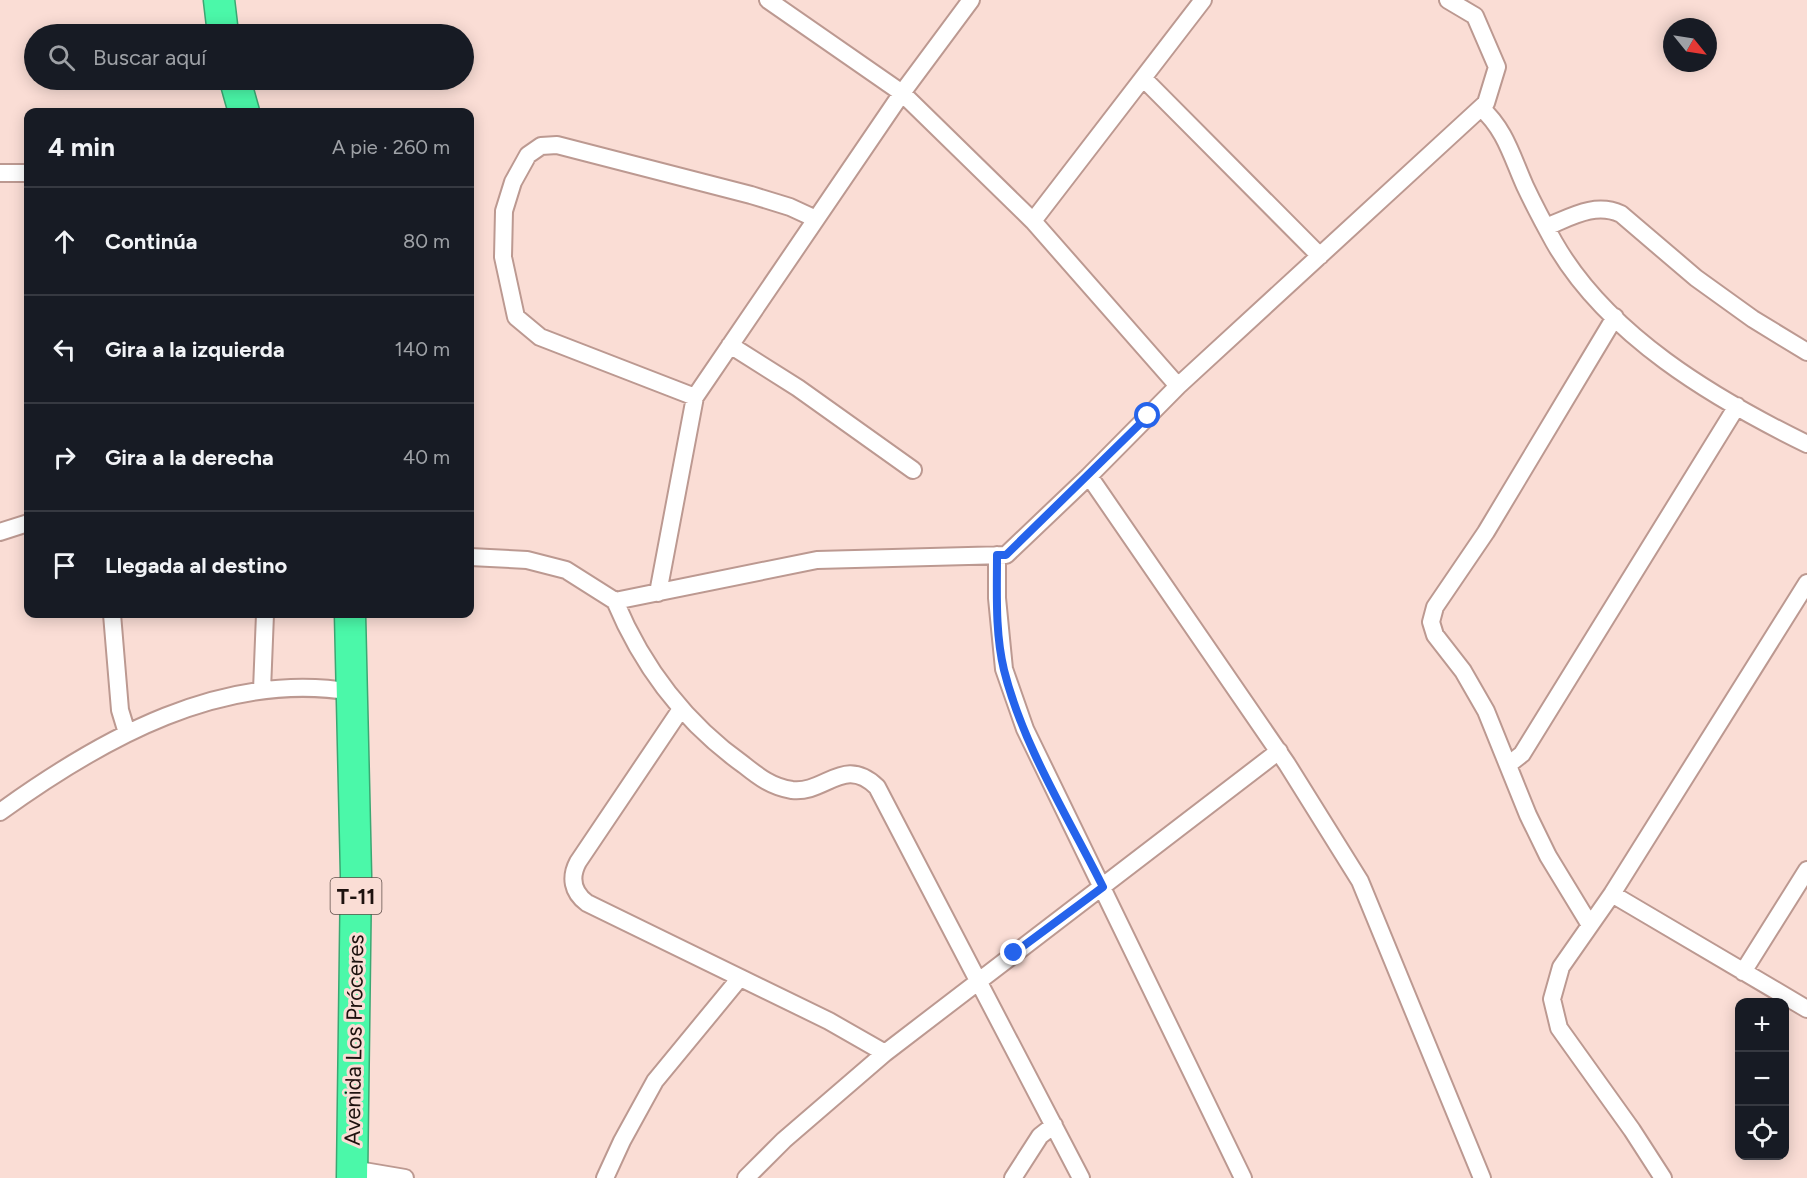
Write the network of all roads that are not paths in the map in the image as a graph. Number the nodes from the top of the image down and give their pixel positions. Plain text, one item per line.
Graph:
1 (219, 0) edge
2 (768, 0) edge
3 (971, 0) edge
4 (1203, 0) edge
5 (1448, 0) edge
6 (221, 24) edge
7 (1143, 78) junction
8 (238, 90) edge
9 (902, 93) junction
10 (243, 108) edge
11 (1480, 108) junction
12 (0, 173) edge
13 (24, 173) edge
14 (816, 219) junction
15 (1033, 221) junction
16 (1546, 227) junction
17 (1320, 256) junction
18 (1615, 317) junction
19 (730, 345) junction
20 (1807, 352) edge
21 (1178, 386) junction
22 (695, 397) junction
23 (1737, 406) junction
24 (1807, 444) edge
25 (913, 470) dead end
26 (1089, 476) junction
27 (24, 524) edge
28 (0, 532) edge
29 (997, 555) junction
30 (474, 557) edge
31 (1807, 583) edge
32 (658, 593) junction
33 (615, 601) junction
34 (112, 618) edge
35 (265, 618) edge
36 (350, 618) edge
37 (262, 690) junction
38 (352, 692) junction
39 (681, 709) junction
40 (127, 733) junction
41 (1279, 751) junction
42 (1508, 765) junction
43 (1, 807) edge
44 (1807, 870) edge
45 (1103, 887) junction
46 (1612, 894) junction
47 (1590, 925) junction
48 (1743, 972) junction
49 (739, 979) junction
50 (979, 979) junction
51 (1807, 1009) edge
52 (885, 1053) junction
53 (1054, 1125) junction
54 (352, 1174) edge
55 (405, 1178) edge
56 (605, 1178) edge
57 (746, 1178) edge
58 (1013, 1178) edge
59 (1081, 1178) edge
60 (1243, 1178) edge
61 (1482, 1178) edge
62 (1663, 1178) edge

1 - 6 highway
2 - 9 street
3 - 9 street
4 - 7 street
5 - 11 street
7 - 15 street
7 - 17 street
8 - 10 highway
9 - 14 street
9 - 15 street
11 - 16 street
11 - 17 street
12 - 13 street
14 - 19 street
14 - 22 street
15 - 21 street
16 - 18 street
16 - 20 street
17 - 21 street
18 - 23 street
18 - 42 street
19 - 22 street
19 - 25 street
21 - 26 street
22 - 32 street
23 - 24 street
23 - 42 street
26 - 29 street
26 - 41 street
27 - 28 street
29 - 32 street
29 - 45 street
30 - 33 street
31 - 46 street
32 - 33 street
33 - 39 street
34 - 40 street
35 - 37 street
36 - 38 highway, Avenida Los Próceres / T-11
37 - 38 street
37 - 40 street
38 - 54 highway, Avenida Los Próceres / T-11
39 - 49 street
39 - 50 street
40 - 43 street
41 - 45 street
41 - 61 street
42 - 47 street
44 - 48 street
45 - 50 street
45 - 60 street
46 - 47 street
46 - 48 street
47 - 62 street
48 - 51 street
49 - 52 street
49 - 56 street
50 - 52 street
50 - 53 street
52 - 57 street
53 - 58 street
53 - 59 street
54 - 55 street

